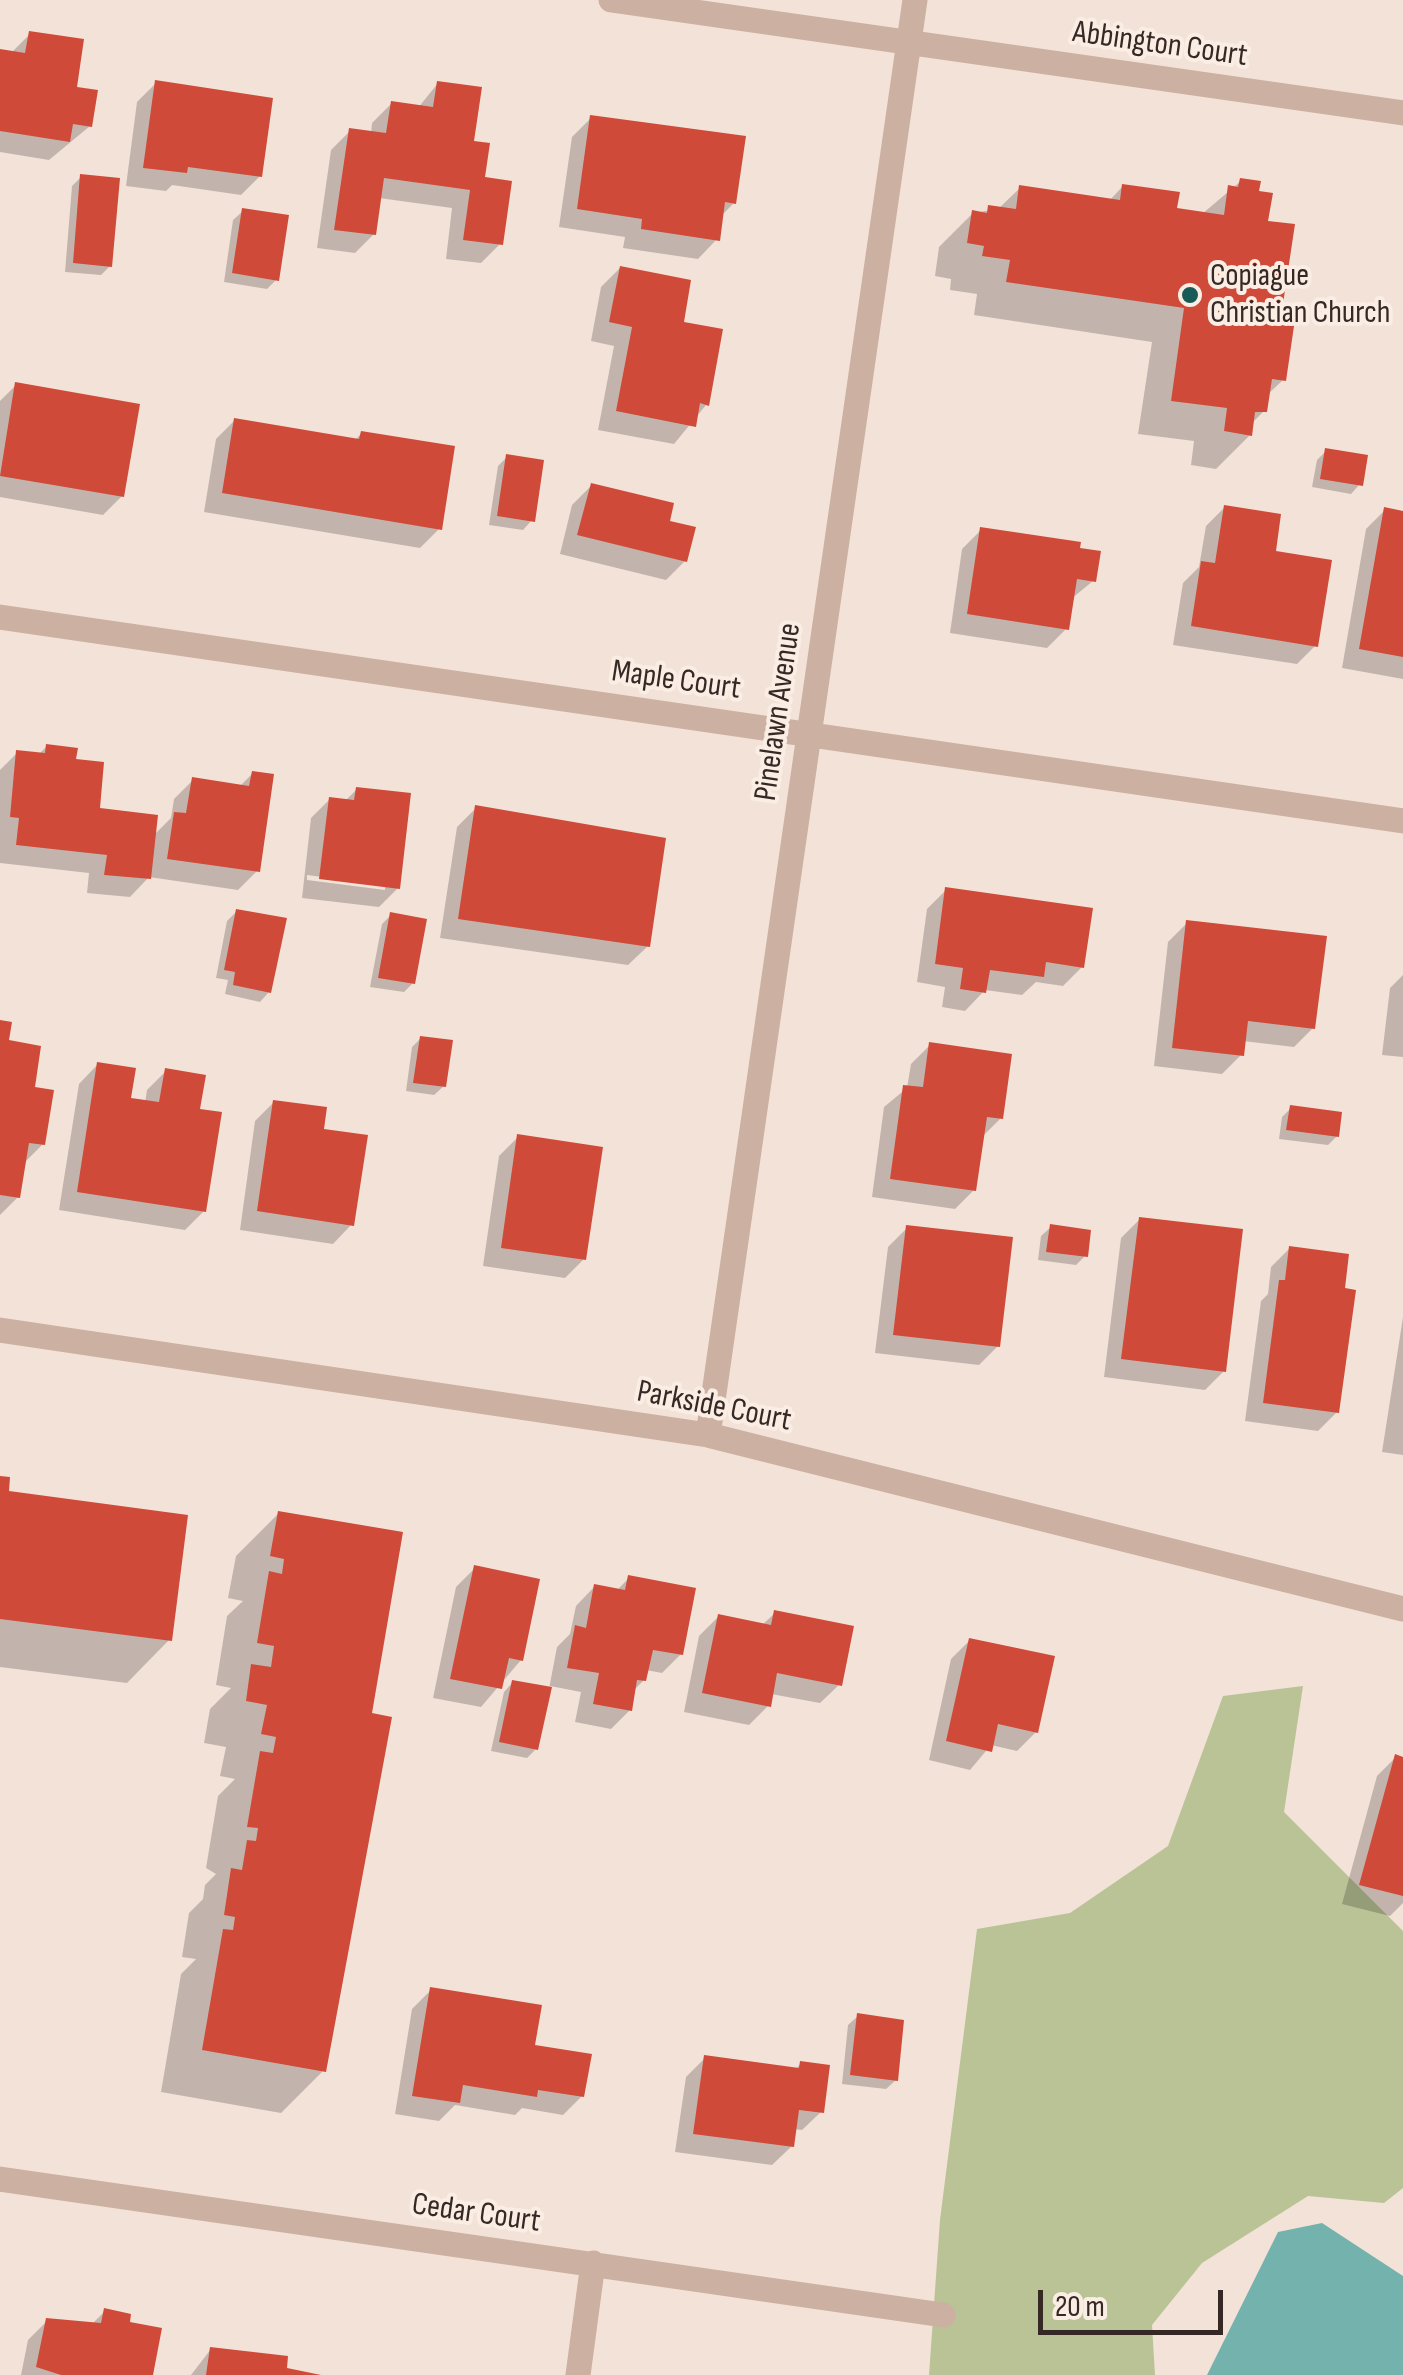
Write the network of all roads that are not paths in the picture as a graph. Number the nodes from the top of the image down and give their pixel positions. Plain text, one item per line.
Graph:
1 (611, 0) edge
2 (915, 0) edge
3 (909, 42) junction
4 (1403, 112) edge
5 (0, 617) edge
6 (808, 732) junction
7 (1403, 821) edge
8 (0, 1330) edge
9 (708, 1434) junction
10 (1403, 1608) edge
11 (0, 2179) edge
12 (593, 2263) junction
13 (943, 2315) dead end
14 (578, 2375) edge

1 - 3 street, Abbington Court
2 - 3 street, Pinelawn Avenue
3 - 4 street, Abbington Court
3 - 6 street, Pinelawn Avenue
5 - 6 street, Maple Court
6 - 7 street, Maple Court
6 - 9 street, Pinelawn Avenue
8 - 9 street, Parkside Court
9 - 10 street, Parkside Court
11 - 12 street, Cedar Court
12 - 13 street, Cedar Court
12 - 14 street

